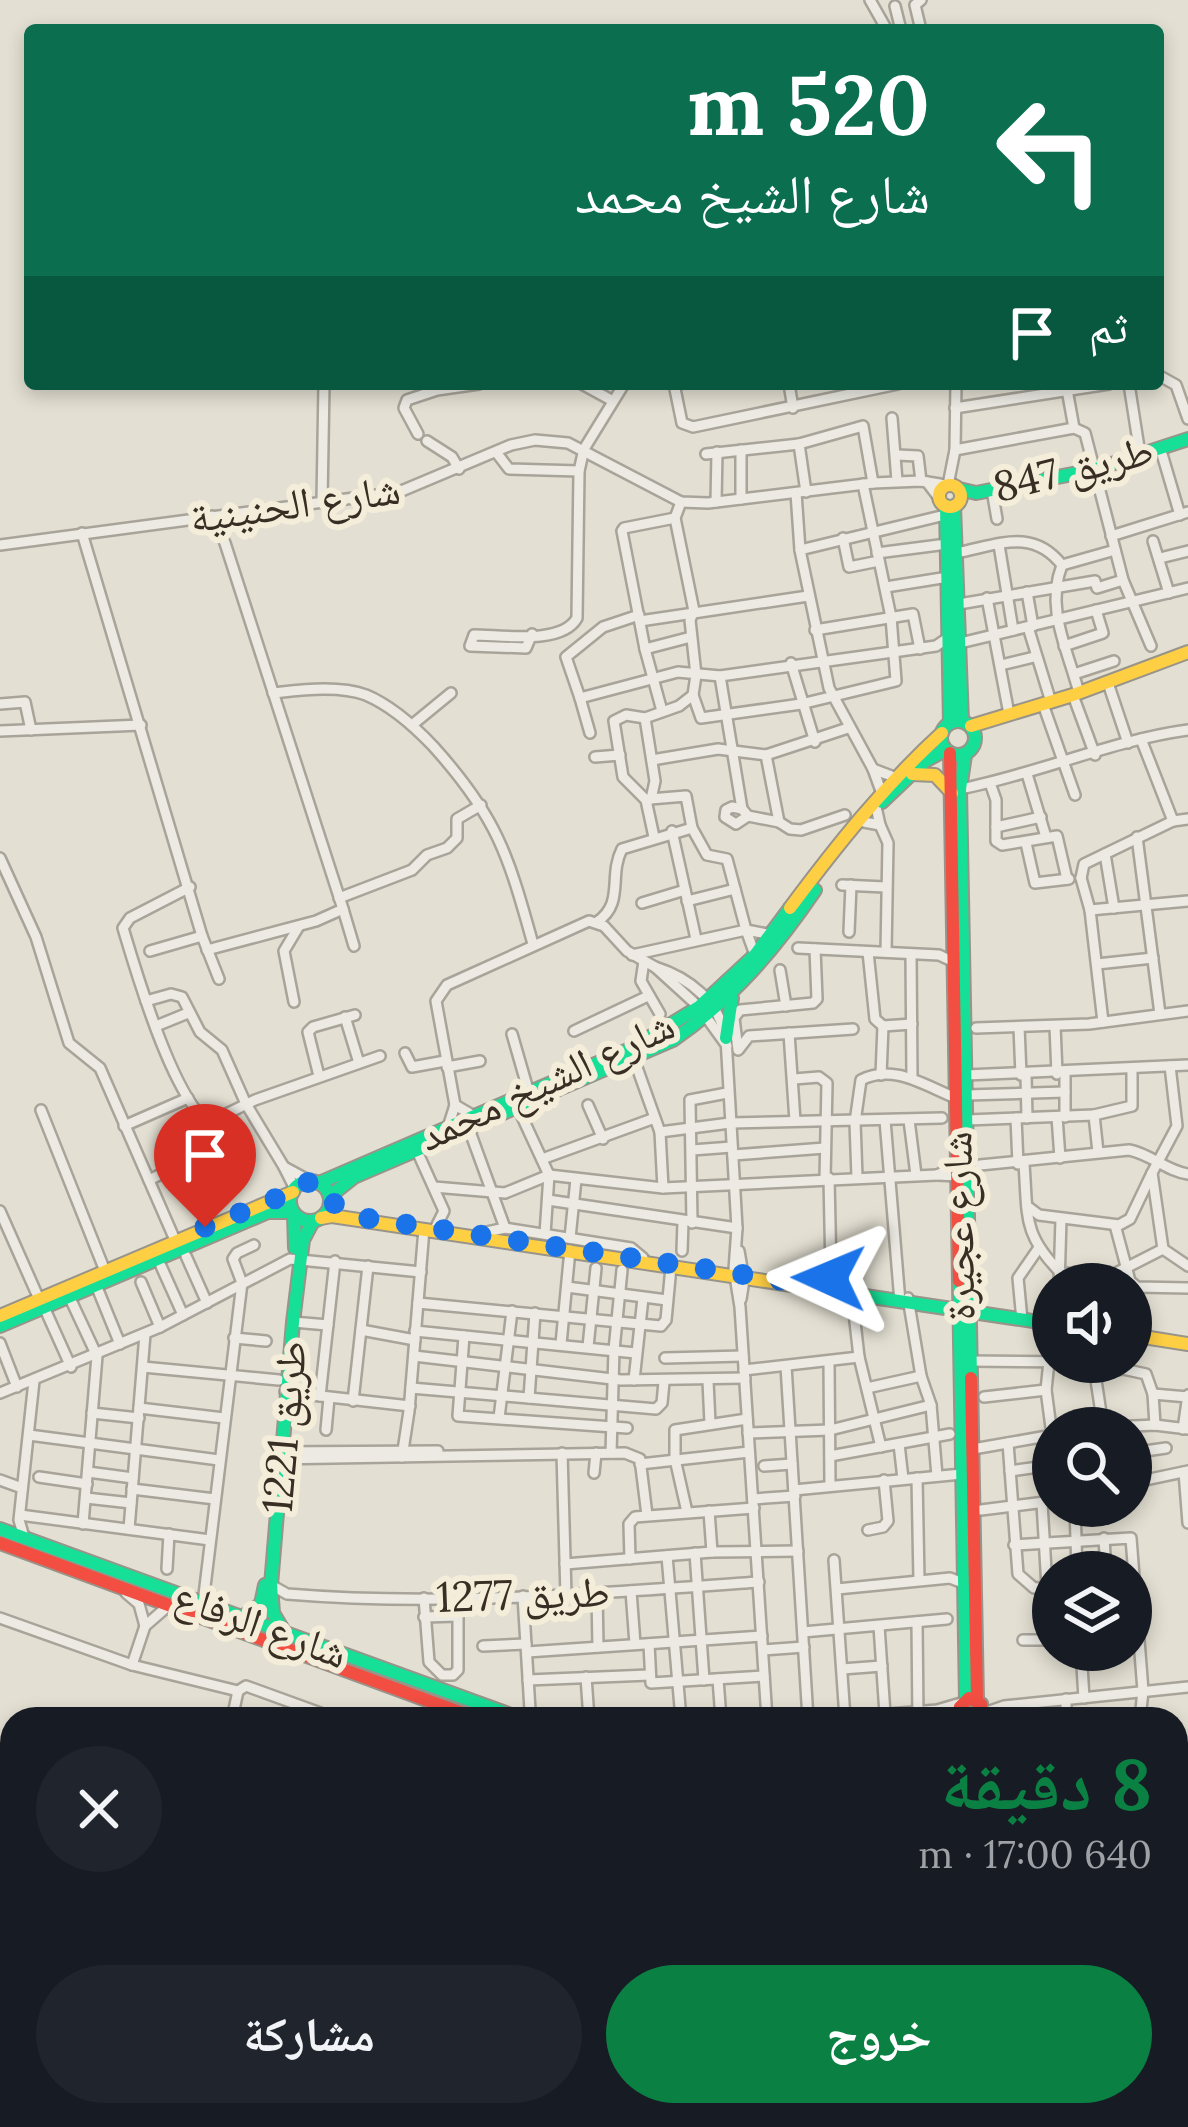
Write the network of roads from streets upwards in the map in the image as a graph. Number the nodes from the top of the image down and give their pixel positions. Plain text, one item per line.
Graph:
1 (895, 6) dead end
2 (900, 24) edge
3 (1164, 377) edge
4 (324, 390) edge
5 (437, 390) edge
6 (593, 390) edge
7 (620, 390) edge
8 (676, 390) edge
9 (790, 390) edge
10 (855, 390) edge
11 (956, 390) edge
12 (1055, 390) edge
13 (1066, 390) edge
14 (1130, 390) edge
15 (613, 401) junction
16 (794, 408) junction
17 (956, 408) junction
18 (892, 418) dead end
19 (1188, 419) edge
20 (1074, 428) junction
21 (1188, 442) edge
22 (799, 443) junction
23 (584, 449) junction
24 (741, 450) junction
25 (496, 452) junction
26 (1140, 454) junction
27 (1162, 454) junction
28 (897, 455) junction
29 (954, 455) junction
30 (459, 469) junction
31 (579, 471) junction
32 (1094, 473) junction
33 (1188, 480) edge
34 (896, 481) junction
35 (924, 482) junction
36 (868, 484) junction
37 (1171, 485) junction
38 (801, 492) junction
39 (993, 496) junction
40 (950, 497) junction
41 (741, 499) junction
42 (322, 501) junction
43 (681, 502) junction
44 (716, 502) junction
45 (231, 513) junction
46 (1184, 513) edge
47 (212, 516) junction
48 (675, 518) junction
49 (997, 519) dead end
50 (872, 530) junction
51 (82, 533) junction
52 (1111, 536) junction
53 (843, 538) junction
54 (1153, 541) dead end
55 (225, 544) junction
56 (0, 545) edge
57 (999, 545) junction
58 (952, 549) junction
59 (800, 550) junction
60 (1115, 550) junction
61 (1188, 551) edge
62 (1090, 556) junction
63 (878, 557) junction
64 (1160, 558) junction
65 (1061, 565) junction
66 (948, 577) junction
67 (1124, 580) junction
68 (1096, 584) junction
69 (1054, 586) junction
70 (886, 587) junction
71 (1188, 588) edge
72 (1027, 592) junction
73 (1168, 593) junction
74 (1007, 595) junction
75 (808, 596) junction
76 (987, 598) junction
77 (1132, 602) junction
78 (958, 604) junction
79 (1100, 609) junction
80 (694, 611) junction
81 (891, 617) junction
82 (640, 618) junction
83 (1058, 619) junction
84 (1030, 626) junction
85 (815, 630) junction
86 (1013, 630) junction
87 (532, 634) junction
88 (995, 635) junction
89 (692, 637) junction
90 (955, 640) junction
91 (936, 646) junction
92 (1064, 646) junction
93 (645, 649) junction
94 (920, 649) junction
95 (896, 652) junction
96 (1188, 654) edge
97 (950, 655) junction
98 (1034, 657) junction
99 (822, 660) junction
100 (1114, 661) dead end
101 (791, 664) junction
102 (1157, 664) junction
103 (1001, 665) junction
104 (696, 674) junction
105 (1074, 674) junction
106 (720, 676) junction
107 (653, 677) junction
108 (1109, 686) junction
109 (273, 693) junction
110 (451, 693) dead end
111 (693, 695) junction
112 (832, 695) junction
113 (1077, 696) junction
114 (580, 698) junction
115 (0, 704) edge
116 (801, 704) junction
117 (1048, 704) junction
118 (662, 711) junction
119 (728, 714) junction
120 (1010, 714) junction
121 (645, 718) junction
122 (141, 725) junction
123 (412, 725) junction
124 (848, 728) junction
125 (960, 728) junction
126 (31, 730) junction
127 (1188, 730) edge
128 (0, 731) edge
129 (590, 733) dead end
130 (646, 739) junction
131 (1142, 740) junction
132 (814, 742) junction
133 (1128, 743) junction
134 (619, 750) junction
135 (735, 752) junction
136 (953, 752) junction
137 (1095, 754) junction
138 (766, 755) junction
139 (595, 757) dead end
140 (652, 760) junction
141 (1063, 764) junction
142 (873, 770) junction
143 (911, 774) junction
144 (1027, 775) junction
145 (893, 777) junction
146 (990, 783) junction
147 (881, 791) junction
148 (956, 791) junction
149 (1075, 795) dead end
150 (648, 800) junction
151 (482, 805) junction
152 (876, 807) junction
153 (845, 815) dead end
154 (1041, 817) junction
155 (1188, 819) edge
156 (1173, 820) junction
157 (779, 822) junction
158 (864, 822) junction
159 (880, 825) junction
160 (996, 827) junction
161 (692, 828) junction
162 (672, 831) junction
163 (1046, 836) junction
164 (653, 837) junction
165 (1137, 837) junction
166 (1026, 842) junction
167 (1105, 854) junction
168 (707, 855) junction
169 (0, 858) edge
170 (680, 868) junction
171 (1081, 878) junction
172 (1067, 879) junction
173 (885, 886) junction
174 (190, 887) junction
175 (735, 889) junction
176 (686, 895) junction
177 (1188, 901) edge
178 (341, 903) junction
179 (642, 903) dead end
180 (1147, 904) junction
181 (1114, 908) junction
182 (1090, 910) junction
183 (597, 922) junction
184 (299, 926) junction
185 (746, 930) junction
186 (849, 932) dead end
187 (773, 934) junction
188 (202, 936) junction
189 (261, 936) junction
190 (696, 939) junction
191 (532, 944) junction
192 (954, 945) junction
193 (354, 946) dead end
194 (798, 948) dead end
195 (815, 949) junction
196 (207, 950) junction
197 (150, 951) dead end
198 (284, 952) junction
199 (868, 952) junction
200 (886, 952) junction
201 (632, 955) junction
202 (755, 955) junction
203 (911, 955) junction
204 (939, 955) junction
205 (1153, 958) junction
206 (954, 962) junction
207 (649, 964) junction
208 (1096, 964) junction
209 (780, 970) dead end
210 (219, 979) dead end
211 (648, 996) junction
212 (733, 996) junction
213 (146, 1001) junction
214 (295, 1002) dead end
215 (786, 1006) junction
216 (708, 1008) junction
217 (1188, 1011) edge
218 (188, 1012) junction
219 (659, 1014) dead end
220 (1160, 1014) junction
221 (1102, 1022) junction
222 (912, 1024) junction
223 (971, 1025) junction
224 (156, 1026) junction
225 (883, 1026) junction
226 (1019, 1027) junction
227 (1055, 1027) junction
228 (853, 1029) dead end
229 (574, 1031) dead end
230 (790, 1033) junction
231 (512, 1034) dead end
232 (679, 1036) junction
233 (728, 1045) junction
234 (405, 1053) dead end
235 (380, 1056) dead end
236 (634, 1059) junction
237 (480, 1061) dead end
238 (359, 1063) junction
239 (446, 1064) junction
240 (1188, 1065) edge
241 (1170, 1066) junction
242 (1132, 1069) junction
243 (1060, 1074) junction
244 (881, 1075) junction
245 (967, 1075) junction
246 (1023, 1075) junction
247 (319, 1076) junction
248 (912, 1077) junction
249 (794, 1079) junction
250 (1065, 1092) junction
251 (529, 1093) junction
252 (727, 1094) junction
253 (1026, 1094) junction
254 (961, 1096) junction
255 (188, 1098) junction
256 (246, 1104) junction
257 (454, 1105) junction
258 (588, 1105) dead end
259 (518, 1108) junction
260 (41, 1110) dead end
261 (1094, 1115) junction
262 (1061, 1117) junction
263 (1021, 1118) junction
264 (652, 1119) junction
265 (955, 1119) junction
266 (885, 1120) junction
267 (910, 1120) junction
268 (220, 1121) junction
269 (795, 1121) junction
270 (828, 1122) junction
271 (855, 1122) junction
272 (471, 1123) junction
273 (730, 1123) junction
274 (124, 1126) junction
275 (691, 1126) junction
276 (448, 1127) junction
277 (660, 1132) junction
278 (603, 1139) junction
279 (692, 1150) junction
280 (417, 1151) junction
281 (733, 1151) junction
282 (825, 1152) junction
283 (1098, 1152) junction
284 (855, 1154) junction
285 (1060, 1158) junction
286 (542, 1159) junction
287 (1155, 1160) junction
288 (1021, 1164) junction
289 (284, 1167) junction
290 (966, 1167) junction
291 (1152, 1173) junction
292 (1188, 1174) edge
293 (548, 1175) junction
294 (916, 1175) junction
295 (891, 1176) junction
296 (856, 1177) junction
297 (576, 1179) junction
298 (827, 1179) junction
299 (149, 1180) junction
300 (315, 1182) junction
301 (735, 1185) junction
302 (694, 1186) junction
303 (434, 1187) junction
304 (662, 1188) junction
305 (294, 1190) junction
306 (1141, 1191) junction
307 (492, 1194) junction
308 (1156, 1196) junction
309 (330, 1199) junction
310 (548, 1200) junction
311 (574, 1204) junction
312 (1027, 1206) junction
313 (0, 1211) edge
314 (294, 1213) junction
315 (1039, 1215) junction
316 (1061, 1219) junction
317 (317, 1220) junction
318 (688, 1223) junction
319 (1028, 1224) junction
320 (1115, 1225) junction
321 (430, 1228) junction
322 (505, 1228) junction
323 (737, 1228) junction
324 (482, 1233) junction
325 (544, 1234) junction
326 (175, 1240) junction
327 (570, 1244) junction
328 (254, 1245) dead end
329 (1163, 1249) junction
330 (1038, 1250) junction
331 (682, 1251) dead end
332 (186, 1256) dead end
333 (643, 1258) junction
334 (296, 1262) junction
335 (335, 1262) junction
336 (1048, 1263) edge
337 (1060, 1263) edge
338 (1124, 1263) edge
339 (1134, 1263) edge
340 (161, 1266) dead end
341 (368, 1266) junction
342 (671, 1267) junction
343 (1188, 1267) edge
344 (596, 1268) dead end
345 (622, 1270) dead end
346 (105, 1271) junction
347 (421, 1272) junction
348 (831, 1272) junction
349 (739, 1275) junction
350 (141, 1282) dead end
351 (242, 1283) junction
352 (96, 1285) junction
353 (820, 1286) junction
354 (567, 1287) junction
355 (1152, 1287) edge
356 (838, 1288) junction
357 (1188, 1288) edge
358 (594, 1292) junction
359 (620, 1295) junction
360 (852, 1295) junction
361 (69, 1296) junction
362 (643, 1298) junction
363 (667, 1300) junction
364 (904, 1300) junction
365 (42, 1303) junction
366 (207, 1303) junction
367 (418, 1303) junction
368 (447, 1305) junction
369 (964, 1309) junction
370 (512, 1311) junction
371 (107, 1313) junction
372 (536, 1313) junction
373 (183, 1315) junction
374 (564, 1315) junction
375 (0, 1316) edge
376 (590, 1318) junction
377 (1016, 1319) junction
378 (616, 1321) junction
379 (1032, 1321) edge
380 (293, 1322) junction
381 (81, 1324) junction
382 (328, 1325) junction
383 (640, 1325) junction
384 (0, 1326) edge
385 (160, 1327) junction
386 (361, 1330) junction
387 (145, 1334) junction
388 (445, 1334) junction
389 (415, 1335) junction
390 (464, 1336) junction
391 (234, 1338) junction
392 (509, 1339) junction
393 (1152, 1339) edge
394 (266, 1341) dead end
395 (533, 1341) junction
396 (0, 1343) edge
397 (120, 1344) junction
398 (561, 1344) junction
399 (1188, 1344) edge
400 (588, 1347) junction
401 (614, 1350) junction
402 (637, 1353) junction
403 (97, 1356) junction
404 (414, 1356) junction
405 (743, 1356) junction
406 (859, 1357) junction
407 (665, 1358) dead end
408 (970, 1361) junction
409 (461, 1362) junction
410 (829, 1363) junction
411 (1032, 1364) edge
412 (786, 1366) junction
413 (70, 1367) junction
414 (143, 1367) junction
415 (505, 1368) junction
416 (530, 1370) junction
417 (560, 1373) junction
418 (745, 1374) junction
419 (230, 1376) junction
420 (922, 1376) junction
421 (613, 1379) junction
422 (634, 1380) junction
423 (34, 1381) junction
424 (708, 1381) junction
425 (664, 1382) junction
426 (1047, 1383) edge
427 (1149, 1383) edge
428 (282, 1386) junction
429 (17, 1387) junction
430 (411, 1388) junction
431 (867, 1388) junction
432 (1046, 1390) junction
433 (457, 1392) junction
434 (0, 1394) edge
435 (1153, 1394) junction
436 (502, 1396) junction
437 (1188, 1396) edge
438 (324, 1397) junction
439 (984, 1397) dead end
440 (529, 1398) junction
441 (353, 1401) junction
442 (556, 1401) junction
443 (931, 1405) junction
444 (410, 1406) junction
445 (611, 1407) junction
446 (1049, 1407) edge
447 (92, 1413) junction
448 (139, 1413) junction
449 (902, 1414) junction
450 (224, 1418) junction
451 (499, 1418) junction
452 (747, 1419) junction
453 (875, 1422) junction
454 (710, 1424) junction
455 (578, 1425) junction
456 (1154, 1425) joint
457 (610, 1428) junction
458 (627, 1428) dead end
459 (1186, 1429) edge
460 (326, 1430) dead end
461 (830, 1430) junction
462 (790, 1431) junction
463 (748, 1433) junction
464 (29, 1435) junction
465 (950, 1435) dead end
466 (934, 1437) junction
467 (1032, 1438) edge
468 (901, 1443) junction
469 (1008, 1443) junction
470 (90, 1444) junction
471 (881, 1448) junction
472 (1166, 1448) dead end
473 (973, 1449) junction
474 (136, 1450) junction
475 (1152, 1450) edge
476 (749, 1452) junction
477 (402, 1453) junction
478 (568, 1453) junction
479 (596, 1453) junction
480 (611, 1453) junction
481 (278, 1456) junction
482 (830, 1456) junction
483 (675, 1459) junction
484 (219, 1460) junction
485 (640, 1464) junction
486 (792, 1464) junction
487 (764, 1466) dead end
488 (1032, 1468) edge
489 (1010, 1471) junction
490 (1186, 1472) edge
491 (594, 1473) dead end
492 (962, 1474) junction
493 (937, 1476) junction
494 (40, 1477) dead end
495 (88, 1478) junction
496 (917, 1478) junction
497 (1152, 1478) edge
498 (903, 1479) junction
499 (0, 1480) edge
500 (884, 1480) junction
501 (133, 1483) junction
502 (830, 1486) junction
503 (22, 1488) junction
504 (794, 1493) junction
505 (86, 1498) junction
506 (215, 1499) junction
507 (131, 1503) junction
508 (753, 1504) junction
509 (1032, 1505) edge
510 (976, 1506) junction
511 (1012, 1508) junction
512 (709, 1511) junction
513 (687, 1512) junction
514 (647, 1515) junction
515 (19, 1518) junction
516 (1188, 1522) edge
517 (83, 1525) junction
518 (1046, 1527) edge
519 (1077, 1527) edge
520 (129, 1529) junction
521 (868, 1531) dead end
522 (2, 1534) edge
523 (169, 1534) junction
524 (24, 1537) junction
525 (1104, 1538) junction
526 (210, 1540) junction
527 (1077, 1540) junction
528 (1045, 1543) junction
529 (1014, 1545) junction
530 (798, 1551) junction
531 (1046, 1551) edge
532 (1077, 1551) edge
533 (1105, 1551) edge
534 (1132, 1551) edge
535 (712, 1552) junction
536 (757, 1552) junction
537 (694, 1553) junction
538 (668, 1556) junction
539 (630, 1559) junction
540 (834, 1561) dead end
541 (565, 1564) junction
542 (167, 1569) dead end
543 (959, 1576) junction
544 (920, 1580) junction
545 (759, 1582) junction
546 (271, 1585) junction
547 (117, 1586) junction
548 (698, 1586) junction
549 (1032, 1586) edge
550 (671, 1588) junction
551 (837, 1588) junction
552 (631, 1591) junction
553 (596, 1593) junction
554 (287, 1594) junction
555 (566, 1595) junction
556 (524, 1596) junction
557 (424, 1598) junction
558 (458, 1598) junction
559 (203, 1603) junction
560 (168, 1606) junction
561 (272, 1607) junction
562 (458, 1616) junction
563 (242, 1617) junction
564 (424, 1617) junction
565 (0, 1618) edge
566 (946, 1619) dead end
567 (917, 1622) junction
568 (879, 1626) junction
569 (146, 1627) junction
570 (839, 1630) junction
571 (803, 1632) junction
572 (285, 1633) junction
573 (762, 1636) junction
574 (1022, 1640) dead end
575 (1032, 1640) edge
576 (701, 1641) junction
577 (675, 1642) junction
578 (649, 1644) junction
579 (635, 1645) junction
580 (483, 1646) dead end
581 (598, 1647) junction
582 (804, 1647) junction
583 (527, 1648) junction
584 (763, 1650) junction
585 (132, 1665) junction
586 (882, 1666) junction
587 (842, 1669) junction
588 (1082, 1671) edge
589 (1141, 1671) edge
590 (649, 1675) junction
591 (764, 1676) junction
592 (586, 1677) junction
593 (718, 1679) junction
594 (528, 1680) junction
595 (704, 1680) junction
596 (678, 1682) junction
597 (1188, 1687) edge
598 (238, 1691) junction
599 (1143, 1691) junction
600 (1084, 1698) junction
601 (1066, 1699) junction
602 (235, 1707) edge
603 (304, 1707) edge
604 (445, 1707) edge
605 (505, 1707) edge
606 (526, 1707) edge
607 (588, 1707) edge
608 (680, 1707) edge
609 (720, 1707) edge
610 (766, 1707) edge
611 (807, 1707) edge
612 (851, 1707) edge
613 (889, 1707) edge
614 (918, 1707) edge
615 (971, 1707) edge
616 (971, 1707) edge
617 (998, 1707) edge
618 (1066, 1707) edge
619 (1141, 1707) edge

1 - 2 street
3 - 19 street
4 - 42 street
5 - 30 street
6 - 15 street
7 - 15 street
8 - 16 street
9 - 16 street
10 - 16 street
11 - 17 street
12 - 17 street
13 - 20 street
14 - 26 street
15 - 23 street
17 - 29 street
18 - 28 street
20 - 29 street
20 - 32 street
21 - 26 street, طريق 847
21 - 27 street, طريق 847
22 - 24 street
22 - 36 street
22 - 38 street
23 - 25 street, شارع الحنينية
23 - 31 street
23 - 43 street, شارع الحنينية
24 - 41 street
24 - 44 street
25 - 30 street, شارع الحنينية
25 - 31 street
26 - 32 street, طريق 847
27 - 32 street, طريق 847
27 - 37 street
28 - 34 street
28 - 35 street
29 - 40 street
30 - 42 street, شارع الحنينية
31 - 87 street
32 - 39 street, طريق 847
32 - 40 street, طريق 847
32 - 52 street
33 - 37 street
34 - 35 street, شارع الحنينية
34 - 36 street, شارع الحنينية
35 - 40 street
36 - 38 street, شارع الحنينية
36 - 50 street
37 - 46 street
38 - 41 street, شارع الحنينية
38 - 59 street
39 - 40 street, طريق 847
39 - 49 street
40 - 50 street
40 - 58 street
41 - 44 street, شارع الحنينية
42 - 45 street, شارع الحنينية
43 - 44 street, شارع الحنينية
43 - 48 street
45 - 47 street, شارع الحنينية
45 - 55 street
46 - 52 street
47 - 51 street, شارع الحنينية
47 - 55 street
48 - 80 street
48 - 82 street
50 - 53 street
50 - 63 street
51 - 56 street, شارع الحنينية
51 - 122 street
52 - 60 street
53 - 59 street
53 - 63 street
54 - 64 street
55 - 109 street
57 - 58 street
57 - 65 street
57 - 74 street
58 - 63 street
58 - 66 street
58 - 78 street
59 - 75 street
60 - 62 street
60 - 67 street
61 - 64 street
62 - 65 street
62 - 68 street
63 - 70 street
64 - 73 street
65 - 69 street
66 - 70 street
66 - 90 street
67 - 68 street
67 - 77 street
68 - 69 street
68 - 79 street
69 - 72 street
69 - 83 street
70 - 81 street
71 - 73 street
72 - 74 street
72 - 84 street
73 - 77 street
74 - 76 street
74 - 86 street
75 - 80 street
75 - 85 street
76 - 78 street
76 - 88 street
77 - 79 street
77 - 102 street
78 - 90 street
79 - 83 street
79 - 92 street
80 - 82 street
80 - 89 street
81 - 85 street
81 - 94 street
81 - 95 street
82 - 93 street
82 - 114 street
83 - 84 street
83 - 92 street
84 - 86 street
84 - 98 street
85 - 99 street
86 - 88 street
87 - 87 street
88 - 90 street
88 - 103 street
89 - 93 street
89 - 104 street
90 - 91 street
90 - 97 street
90 - 125 street
91 - 94 street
91 - 97 street
92 - 105 street
93 - 107 street
94 - 95 street
95 - 99 street
95 - 112 street
96 - 102 street, شارع الشيخ محمد
97 - 125 street
98 - 103 street
98 - 117 street
99 - 101 street
99 - 112 street
100 - 105 street
101 - 106 street
101 - 116 street
102 - 108 street, شارع الشيخ محمد
102 - 113 street, شارع الشيخ محمد
103 - 120 street
104 - 106 street
104 - 107 street
104 - 111 street
105 - 113 street
106 - 119 street
107 - 114 street
107 - 118 street
108 - 113 street, شارع الشيخ محمد
108 - 133 street
109 - 123 street
109 - 178 street
110 - 123 street
111 - 118 street
111 - 119 street
112 - 116 street
112 - 124 street
113 - 117 street, شارع الشيخ محمد
113 - 137 street
114 - 129 street
115 - 126 street
116 - 119 street
116 - 132 street
117 - 120 street, شارع الشيخ محمد
117 - 125 street, شارع الشيخ محمد
117 - 141 street
118 - 121 street
119 - 135 street
120 - 125 street, شارع الشيخ محمد
121 - 130 street
121 - 134 street
122 - 126 street
122 - 174 street
123 - 151 street
124 - 132 street
124 - 142 street
125 - 136 street, شارع عجيرة
125 - 136 street
125 - 145 street, شارع الشيخ محمد
126 - 128 street
127 - 131 street
130 - 134 street
130 - 140 street
131 - 133 street
131 - 156 street
132 - 138 street
133 - 137 street
134 - 139 street
134 - 150 street
135 - 138 street
135 - 140 street
135 - 157 street
136 - 143 street, شارع الشيخ محمد
136 - 148 street, شارع عجيرة
137 - 141 street
138 - 157 street
140 - 150 street
141 - 144 street
141 - 149 street
142 - 145 street
142 - 147 street
143 - 148 street
143 - 152 street, شارع الشيخ محمد
144 - 146 street
144 - 154 street
145 - 147 street, شارع الشيخ محمد
146 - 148 street
146 - 160 street
147 - 187 street, شارع الشيخ محمد
148 - 192 street, شارع عجيرة
148 - 223 street, شارع عجيرة
150 - 161 street
150 - 164 street
151 - 178 street
151 - 191 street
152 - 158 street, شارع الشيخ محمد
152 - 159 street
153 - 157 street
154 - 160 street
154 - 163 street
155 - 156 street
156 - 165 street
158 - 159 street
158 - 212 street, شارع الشيخ محمد
159 - 173 street
160 - 166 street
161 - 162 street
161 - 168 street
162 - 164 street
162 - 170 street
163 - 166 street
163 - 172 street
164 - 183 street
165 - 167 street
165 - 180 street
166 - 172 street
167 - 171 street
167 - 181 street
168 - 170 street
168 - 175 street
169 - 274 street
170 - 176 street
171 - 172 street
171 - 182 street
173 - 186 street
173 - 200 street
174 - 188 street
174 - 213 street
175 - 176 street
175 - 185 street
176 - 179 street
176 - 190 street
177 - 180 street
178 - 184 street
178 - 193 street
180 - 181 street
180 - 205 street
181 - 182 street
182 - 208 street
183 - 191 street
183 - 201 street
184 - 189 street
184 - 198 street
185 - 187 street
185 - 190 street
185 - 202 street
187 - 202 street, شارع الشيخ محمد
188 - 196 street
188 - 197 street
189 - 196 street
189 - 198 street
190 - 201 street
191 - 239 street
192 - 204 street
192 - 206 street, شارع عجيرة
194 - 195 street
195 - 199 street
195 - 215 street
196 - 210 street
198 - 214 street
199 - 200 street
199 - 225 street
200 - 203 street
201 - 207 street
202 - 216 street, شارع الشيخ محمد
203 - 204 street
203 - 222 street
204 - 206 street
205 - 208 street
205 - 220 street
206 - 254 street, شارع عجيرة
207 - 211 street
207 - 216 street
208 - 221 street
209 - 215 street
211 - 219 street
211 - 229 street
212 - 216 street, شارع الشيخ محمد
212 - 233 street
213 - 218 street
213 - 224 street
215 - 233 street
216 - 232 street, شارع الشيخ محمد
216 - 233 street
216 - 251 street, شارع الشيخ محمد
217 - 220 street
218 - 224 street
218 - 256 street
220 - 221 street
221 - 227 street
222 - 225 street
222 - 248 street
223 - 226 street
223 - 245 street, شارع عجيرة
224 - 255 street
225 - 244 street
226 - 227 street
226 - 246 street
227 - 243 street
228 - 230 street
230 - 233 street
230 - 249 street
231 - 251 street
232 - 233 street
232 - 236 street, شارع الشيخ محمد
233 - 252 street
234 - 239 street
235 - 238 street
236 - 259 street, شارع الشيخ محمد
236 - 264 street
237 - 239 street
238 - 247 street
238 - 247 street
239 - 257 street
240 - 241 street
241 - 242 street
241 - 287 street
242 - 243 street
242 - 261 street
243 - 246 street
243 - 250 street
244 - 248 street
244 - 271 street
245 - 246 street
245 - 254 street, شارع عجيرة
246 - 253 street
247 - 256 street
248 - 254 street
249 - 269 street
249 - 270 street
250 - 253 street
250 - 262 street
251 - 272 street, شارع الشيخ محمد
252 - 273 street
252 - 275 street
253 - 254 street
253 - 263 street
254 - 265 street, شارع عجيرة
255 - 268 street
255 - 274 street
256 - 268 street
256 - 289 street
257 - 272 street
257 - 276 street
258 - 278 street
259 - 272 street, شارع الشيخ محمد
259 - 286 street
260 - 346 street
261 - 262 street
261 - 283 street
262 - 263 street
262 - 285 street
263 - 265 street
263 - 288 street
264 - 277 street
264 - 278 street
265 - 267 street
265 - 290 street, شارع عجيرة
266 - 267 street
266 - 271 street
266 - 295 street
267 - 294 street
268 - 299 street
269 - 270 street
269 - 273 street
270 - 271 street
270 - 282 street
271 - 284 street
272 - 276 street, شارع الشيخ محمد
272 - 280 street, شارع الشيخ محمد
272 - 307 street
273 - 275 street
273 - 281 street
274 - 299 street
275 - 277 street
275 - 279 street
276 - 300 street, شارع الشيخ محمد
277 - 304 street
278 - 286 street
279 - 281 street
279 - 302 street
280 - 303 street
280 - 309 street, شارع الشيخ محمد
281 - 282 street
281 - 301 street
282 - 284 street
282 - 298 street
283 - 285 street
283 - 287 street
284 - 296 street
285 - 288 street
286 - 293 street
287 - 291 street
287 - 292 street
288 - 290 street
288 - 312 street
289 - 300 street
289 - 305 street
290 - 294 street
290 - 369 street, شارع عجيرة
291 - 306 street
291 - 308 street
293 - 297 street
293 - 307 street
293 - 310 street
294 - 295 street
295 - 296 street
295 - 364 street
296 - 298 street
297 - 304 street
297 - 311 street
298 - 301 street
298 - 348 street
299 - 326 street
300 - 305 street
300 - 309 street
301 - 302 street
301 - 323 street
302 - 304 street
302 - 318 street
303 - 307 street
303 - 321 street
305 - 314 street
305 - 326 street
306 - 308 street
306 - 320 street
307 - 322 street
308 - 329 street
309 - 317 street
309 - 321 street
310 - 311 street
310 - 325 street
311 - 318 street
311 - 327 street
312 - 315 street
312 - 319 street
313 - 365 street
314 - 317 street
314 - 334 street, طريق 1221
314 - 352 street
315 - 316 street
315 - 319 street
316 - 320 street
316 - 337 street
317 - 321 street
317 - 334 street, طريق 1221
318 - 323 street
318 - 331 street
319 - 330 street
320 - 338 street
321 - 324 street
321 - 327 street
321 - 347 street
322 - 324 street
322 - 325 street
323 - 349 street
324 - 333 street
325 - 327 street
326 - 346 street
327 - 333 street
327 - 342 street
327 - 354 street
328 - 351 street
329 - 339 street
329 - 343 street
330 - 336 street
330 - 377 street
332 - 366 street
333 - 349 street
334 - 335 street
334 - 351 street
334 - 380 street, طريق 1221
334 - 428 street, طريق 1221
335 - 341 street
335 - 382 street
340 - 373 street
341 - 347 street
341 - 386 street
342 - 349 street
342 - 363 street
344 - 358 street
345 - 359 street
346 - 365 street
347 - 367 street
348 - 353 street
348 - 356 street
349 - 353 street
349 - 360 street
349 - 405 street
350 - 385 street
351 - 366 street
351 - 391 street
352 - 361 street
352 - 371 street
353 - 356 street
354 - 358 street
354 - 374 street
355 - 357 street
356 - 364 street
358 - 359 street
358 - 376 street
359 - 362 street
359 - 378 street
360 - 364 street
360 - 406 street
361 - 365 street
361 - 381 street
362 - 363 street
362 - 383 street
363 - 383 street
364 - 369 street
364 - 420 street
365 - 375 street
365 - 384 street
365 - 413 street
366 - 373 street
367 - 368 street
367 - 389 street
368 - 370 street
368 - 388 street
369 - 377 street
369 - 408 street, شارع عجيرة
369 - 492 street, شارع عجيرة
370 - 372 street
370 - 392 street
371 - 381 street
371 - 397 street
372 - 374 street
372 - 395 street
373 - 385 street
374 - 376 street
374 - 398 street
376 - 378 street
376 - 400 street
377 - 379 street
378 - 383 street
378 - 401 street
380 - 382 street
380 - 428 street, طريق 1221
381 - 403 street
382 - 438 street
383 - 402 street
385 - 387 street
386 - 389 street
386 - 441 street
387 - 397 street
387 - 414 street
388 - 389 street
388 - 390 street
389 - 404 street
390 - 392 street
390 - 409 street
391 - 394 street
391 - 419 street
392 - 395 street
392 - 415 street
393 - 399 street
395 - 398 street
395 - 416 street
396 - 429 street
397 - 403 street
398 - 400 street
400 - 401 street
401 - 402 street
401 - 421 street
402 - 422 street
403 - 413 street
403 - 447 street
404 - 409 street
404 - 430 street
405 - 407 street
405 - 418 street
406 - 410 street
406 - 431 street
408 - 411 street
408 - 473 street, شارع عجيرة
409 - 415 street
409 - 433 street
410 - 412 street
410 - 461 street
412 - 418 street
412 - 462 street
413 - 423 street
414 - 419 street
414 - 448 street
415 - 416 street
415 - 436 street
416 - 417 street
416 - 440 street
417 - 421 street
417 - 442 street
418 - 424 street
418 - 452 street
419 - 428 street
419 - 450 street
420 - 431 street
420 - 443 street
421 - 422 street
421 - 445 street
422 - 425 street
423 - 429 street
423 - 464 street
424 - 425 street
424 - 454 street
425 - 445 street
426 - 432 street
427 - 435 street
428 - 438 street
428 - 481 street, طريق 1221
429 - 434 street
430 - 433 street
430 - 444 street
431 - 453 street
432 - 439 street
432 - 446 street
433 - 436 street
433 - 451 street
435 - 437 street
435 - 456 street
436 - 440 street
436 - 451 street
437 - 459 street
438 - 441 street
438 - 460 street
440 - 442 street
441 - 444 street
442 - 445 street
443 - 449 street
443 - 466 street
444 - 477 street
445 - 457 street
447 - 448 street
447 - 470 street
448 - 450 street
448 - 474 street
449 - 453 street
449 - 468 street
450 - 484 street
451 - 455 street
452 - 454 street
452 - 463 street
453 - 461 street
453 - 471 street
454 - 483 street
455 - 457 street
455 - 478 street
456 - 459 street
457 - 458 street
457 - 480 street
461 - 462 street
461 - 482 street
462 - 463 street
462 - 486 street
463 - 476 street
464 - 470 street
464 - 503 street
465 - 466 street
466 - 468 street
466 - 493 street
467 - 469 street
468 - 471 street
468 - 498 street
469 - 473 street
469 - 489 street
470 - 474 street
470 - 495 street
471 - 482 street
472 - 475 street
473 - 510 street, شارع عجيرة
474 - 484 street
474 - 501 street
476 - 483 street
476 - 508 street
477 - 478 street
477 - 481 street
478 - 479 street
478 - 541 street
479 - 480 street
479 - 491 street
480 - 485 street
481 - 546 street, طريق 1221
481 - 563 street, طريق 1221
482 - 502 street
483 - 485 street
483 - 513 street
484 - 506 street
485 - 514 street
486 - 487 street
486 - 504 street
488 - 489 street
489 - 511 street
490 - 497 street
490 - 516 street
492 - 493 street
492 - 543 street, شارع عجيرة
493 - 496 street
494 - 495 street
495 - 501 street
495 - 505 street
496 - 498 street
496 - 544 street
498 - 500 street
499 - 503 street
500 - 502 street
500 - 521 street
501 - 506 street
501 - 507 street
502 - 504 street
503 - 515 street
504 - 508 street
504 - 530 street
505 - 507 street
505 - 517 street
506 - 526 street
507 - 520 street
508 - 512 street
508 - 536 street
509 - 511 street
510 - 511 street
510 - 615 street, شارع عجيرة
511 - 529 street
512 - 513 street
512 - 535 street
513 - 514 street
514 - 539 street
515 - 517 street
515 - 522 street
515 - 524 street
517 - 520 street
518 - 528 street
519 - 527 street
520 - 523 street
522 - 524 street, شارع الرفاع
522 - 547 street, شارع الرفاع
523 - 526 street
523 - 542 street
524 - 559 street, شارع الرفاع
525 - 527 street
525 - 533 street
525 - 534 street
526 - 559 street
527 - 528 street
527 - 532 street
528 - 529 street
528 - 531 street
529 - 549 street
530 - 536 street
530 - 571 street
535 - 536 street
535 - 537 street
536 - 545 street
537 - 538 street
537 - 548 street
538 - 539 street
538 - 550 street
539 - 541 street
540 - 551 street
541 - 555 street
543 - 544 street
543 - 616 street, شارع عجيرة
544 - 551 street
545 - 548 street, طريق 1277
545 - 573 street
546 - 554 street, طريق 1277
546 - 561 street, طريق 1221
547 - 560 street, شارع الرفاع
547 - 569 street
548 - 550 street, طريق 1277
548 - 576 street
550 - 552 street, طريق 1277
550 - 577 street
551 - 570 street
552 - 553 street, طريق 1277
552 - 579 street
553 - 555 street, طريق 1277
553 - 581 street
554 - 557 street, طريق 1277
554 - 561 street
555 - 556 street, طريق 1277
556 - 558 street, طريق 1277
556 - 583 street
557 - 558 street, طريق 1277
557 - 564 street
558 - 562 street
559 - 563 street, شارع الرفاع
560 - 569 street
560 - 604 street, شارع الرفاع
561 - 572 street, طريق 1221
562 - 564 street
562 - 564 street
563 - 572 street, شارع الرفاع
565 - 585 street
566 - 567 street
567 - 568 street
567 - 614 street
568 - 570 street
568 - 586 street
569 - 585 street
570 - 571 street
570 - 587 street
571 - 582 street
572 - 605 street, شارع الرفاع
573 - 576 street
573 - 584 street
574 - 575 street
576 - 577 street
576 - 595 street
577 - 578 street
577 - 596 street
578 - 579 street
578 - 590 street
579 - 581 street
580 - 583 street
581 - 583 street
582 - 584 street
582 - 611 street
583 - 594 street
584 - 591 street
585 - 598 street
586 - 587 street
586 - 613 street
587 - 612 street
588 - 600 street
589 - 599 street
590 - 592 street
590 - 596 street
591 - 593 street
591 - 610 street
592 - 594 street
592 - 607 street
593 - 595 street
593 - 609 street
594 - 606 street
595 - 596 street
596 - 608 street
597 - 599 street
598 - 602 street
598 - 603 street
599 - 600 street
599 - 619 street
600 - 601 street
601 - 617 street
601 - 618 street

